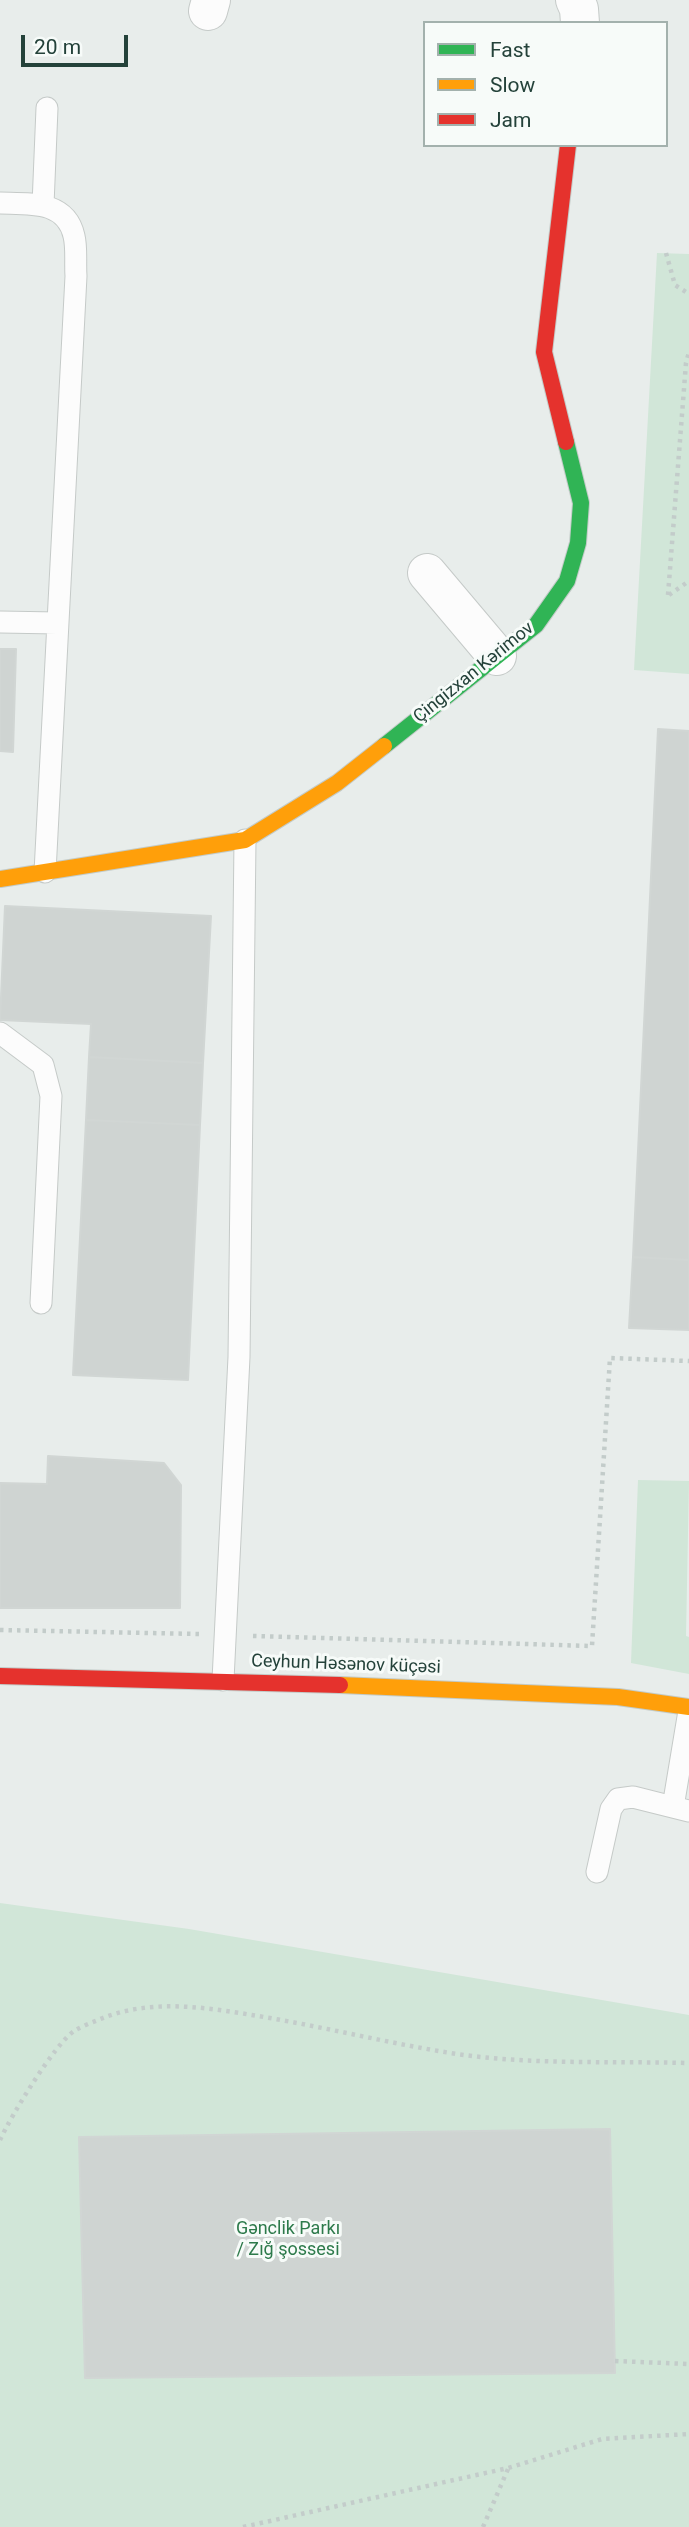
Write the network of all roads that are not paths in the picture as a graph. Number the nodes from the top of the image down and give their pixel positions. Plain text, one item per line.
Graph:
1 (575, 0) edge
2 (580, 21) edge
3 (47, 108) dead end
4 (568, 147) edge
5 (0, 203) edge
6 (43, 205) junction
7 (427, 573) dead end
8 (0, 622) edge
9 (57, 623) junction
10 (497, 656) junction
11 (245, 840) junction
12 (45, 872) junction
13 (0, 879) edge
14 (0, 1033) edge
15 (41, 1303) dead end
16 (0, 1676) edge
17 (223, 1680) junction
18 (689, 1709) edge
19 (681, 1809) edge
20 (597, 1872) dead end

1 - 2 street
3 - 6 lane
4 - 10 street, Çingizxan Kərimov
5 - 6 lane
6 - 9 lane
7 - 10 street
8 - 9 lane
9 - 12 lane
10 - 11 street, Çingizxan Kərimov
11 - 12 street, Çingizxan Kərimov
11 - 17 lane
12 - 13 street, Çingizxan Kərimov
14 - 15 lane
16 - 17 street, Ceyhun Həsənov küçəsi
17 - 18 street, Ceyhun Həsənov küçəsi
18 - 19 lane
19 - 20 lane

